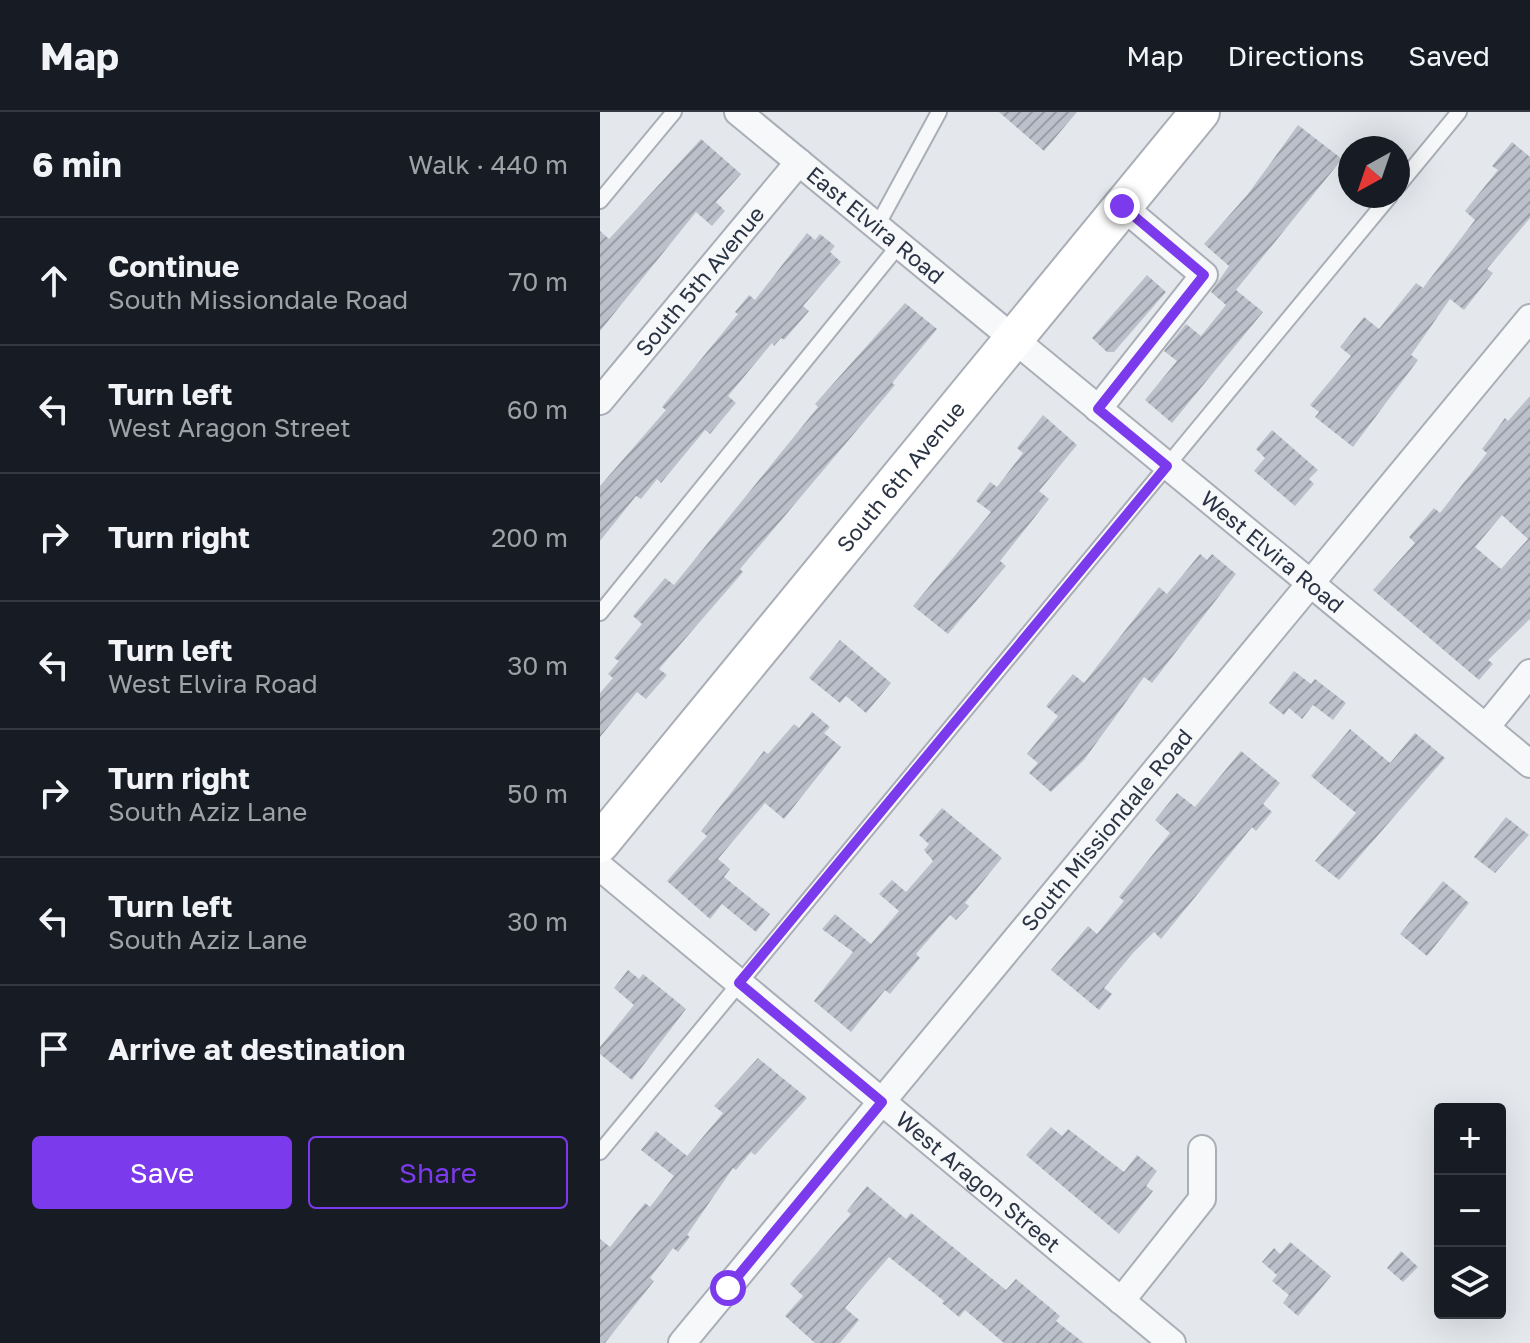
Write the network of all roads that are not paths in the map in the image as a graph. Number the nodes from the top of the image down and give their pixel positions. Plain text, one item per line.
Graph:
1 (674, 112) edge
2 (738, 112) edge
3 (939, 112) edge
4 (1200, 112) edge
5 (1459, 112) edge
6 (799, 162) junction
7 (1410, 171) edge
8 (600, 201) edge
9 (1122, 206) junction
10 (1380, 208) edge
11 (877, 226) junction
12 (899, 245) junction
13 (1530, 318) edge
14 (1013, 339) junction
15 (600, 401) edge
16 (1098, 409) junction
17 (1167, 466) junction
18 (1311, 584) junction
19 (600, 613) edge
20 (1530, 673) edge
21 (1486, 727) junction
22 (1530, 764) edge
23 (600, 843) edge
24 (600, 867) edge
25 (739, 983) junction
26 (882, 1102) junction
27 (1202, 1149) dead end
28 (600, 1152) edge
29 (1121, 1301) junction
30 (682, 1343) edge
31 (1172, 1343) edge

1 - 8 lane
2 - 6 street, East Elvira Road
3 - 11 lane
4 - 9 street, South 6th Avenue
5 - 7 lane
6 - 11 street, East Elvira Road
6 - 15 street, South 5th Avenue
9 - 14 street, South 6th Avenue
9 - 16 street
10 - 17 lane
11 - 12 street, East Elvira Road
12 - 14 street, East Elvira Road
12 - 19 lane
13 - 18 street, South Missiondale Road
14 - 16 street, West Elvira Road
14 - 23 street, South 6th Avenue
16 - 17 street, West Elvira Road
17 - 18 street, West Elvira Road
17 - 25 lane
18 - 21 street, West Elvira Road
18 - 26 street, South Missiondale Road
20 - 21 street
21 - 22 street, West Elvira Road
24 - 25 street, West Aragon Street
25 - 26 street, West Aragon Street
25 - 28 lane
26 - 29 street, West Aragon Street
26 - 30 street, South Missiondale Road
27 - 29 street
29 - 31 street, West Aragon Street

